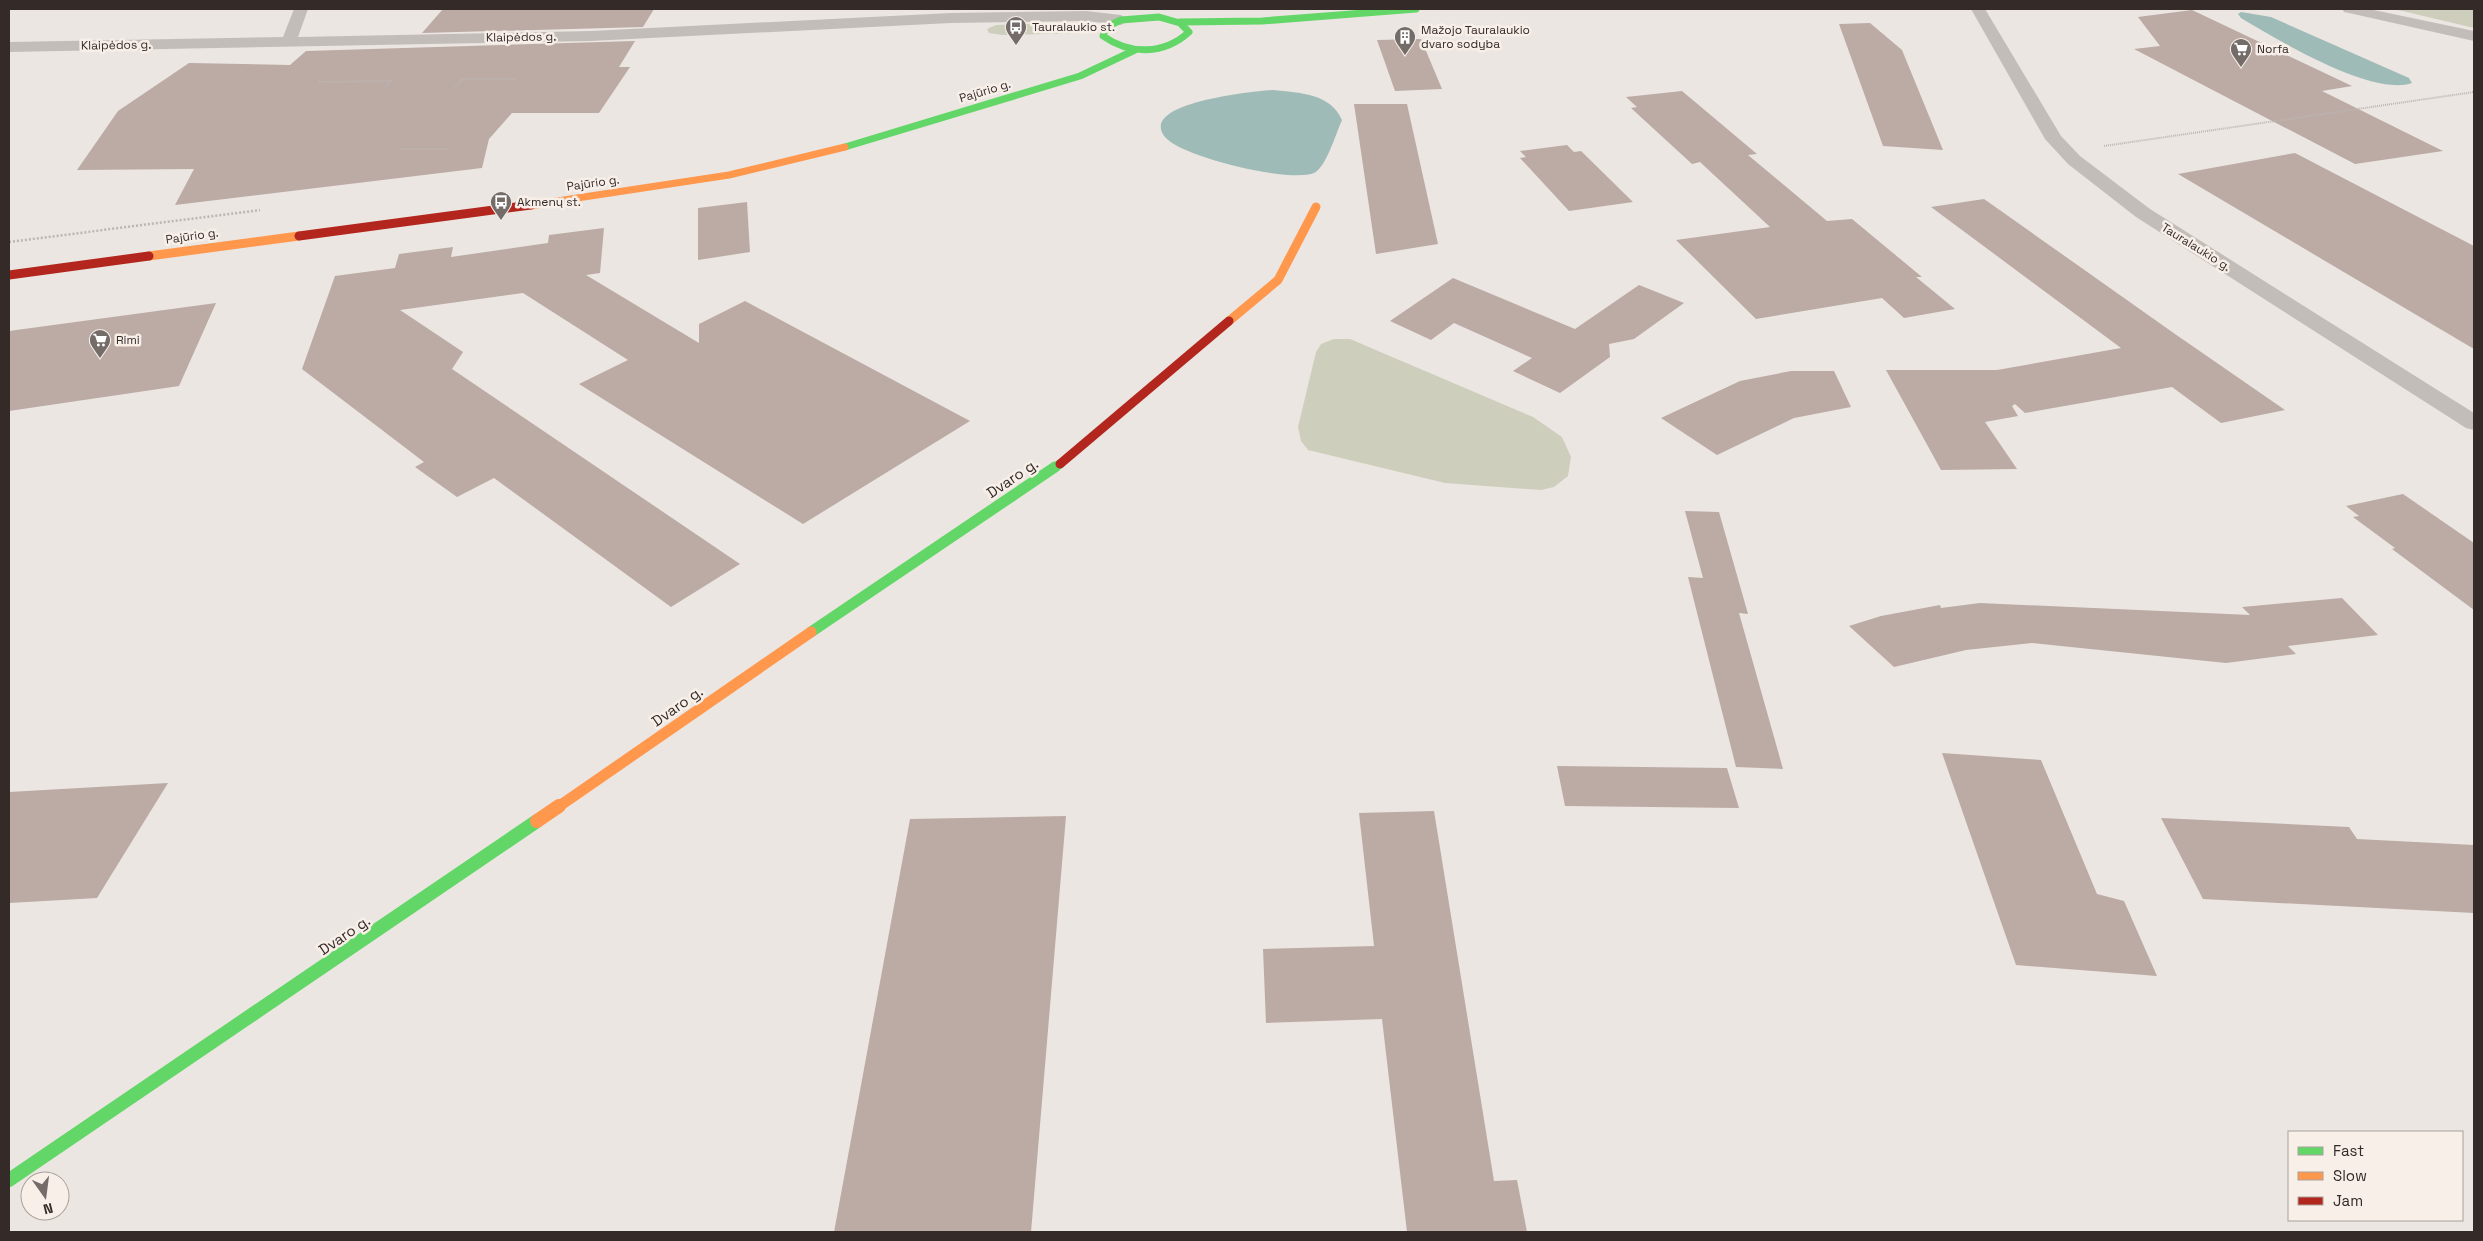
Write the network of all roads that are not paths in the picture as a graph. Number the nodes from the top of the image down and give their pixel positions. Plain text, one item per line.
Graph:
1 (301, 9) edge
2 (1416, 9) edge
3 (1978, 9) edge
4 (2349, 9) edge
5 (1032, 18) junction
6 (1121, 20) junction
7 (1262, 20) junction
8 (1180, 22) junction
9 (2474, 36) edge
10 (1187, 38) junction
11 (1103, 39) junction
12 (289, 41) junction
13 (9, 47) edge
14 (1135, 50) junction
15 (1075, 65) dead end
16 (756, 156) dead end
17 (699, 168) dead end
18 (650, 175) dead end
19 (1316, 207) dead end
20 (9, 275) edge
21 (2474, 423) edge
22 (9, 1180) edge

1 - 12 street
2 - 7 main road, Pajūrio g.
3 - 21 street, Tauralaukio g.
4 - 9 street
5 - 6 street, Klaipėdos g.
5 - 11 street, Klaipėdos g.
5 - 12 street, Klaipėdos g.
6 - 8 main road, Pajūrio g.
6 - 11 main road, Pajūrio g.
7 - 8 main road, Pajūrio g.
7 - 10 main road, Pajūrio g.
8 - 10 main road
10 - 14 main road, Pajūrio g.
11 - 14 main road, Pajūrio g.
12 - 13 street, Klaipėdos g.
14 - 20 main road, Pajūrio g.
15 - 16 main road, Pajūrio g.
17 - 18 main road
19 - 22 main road, Dvaro g.

